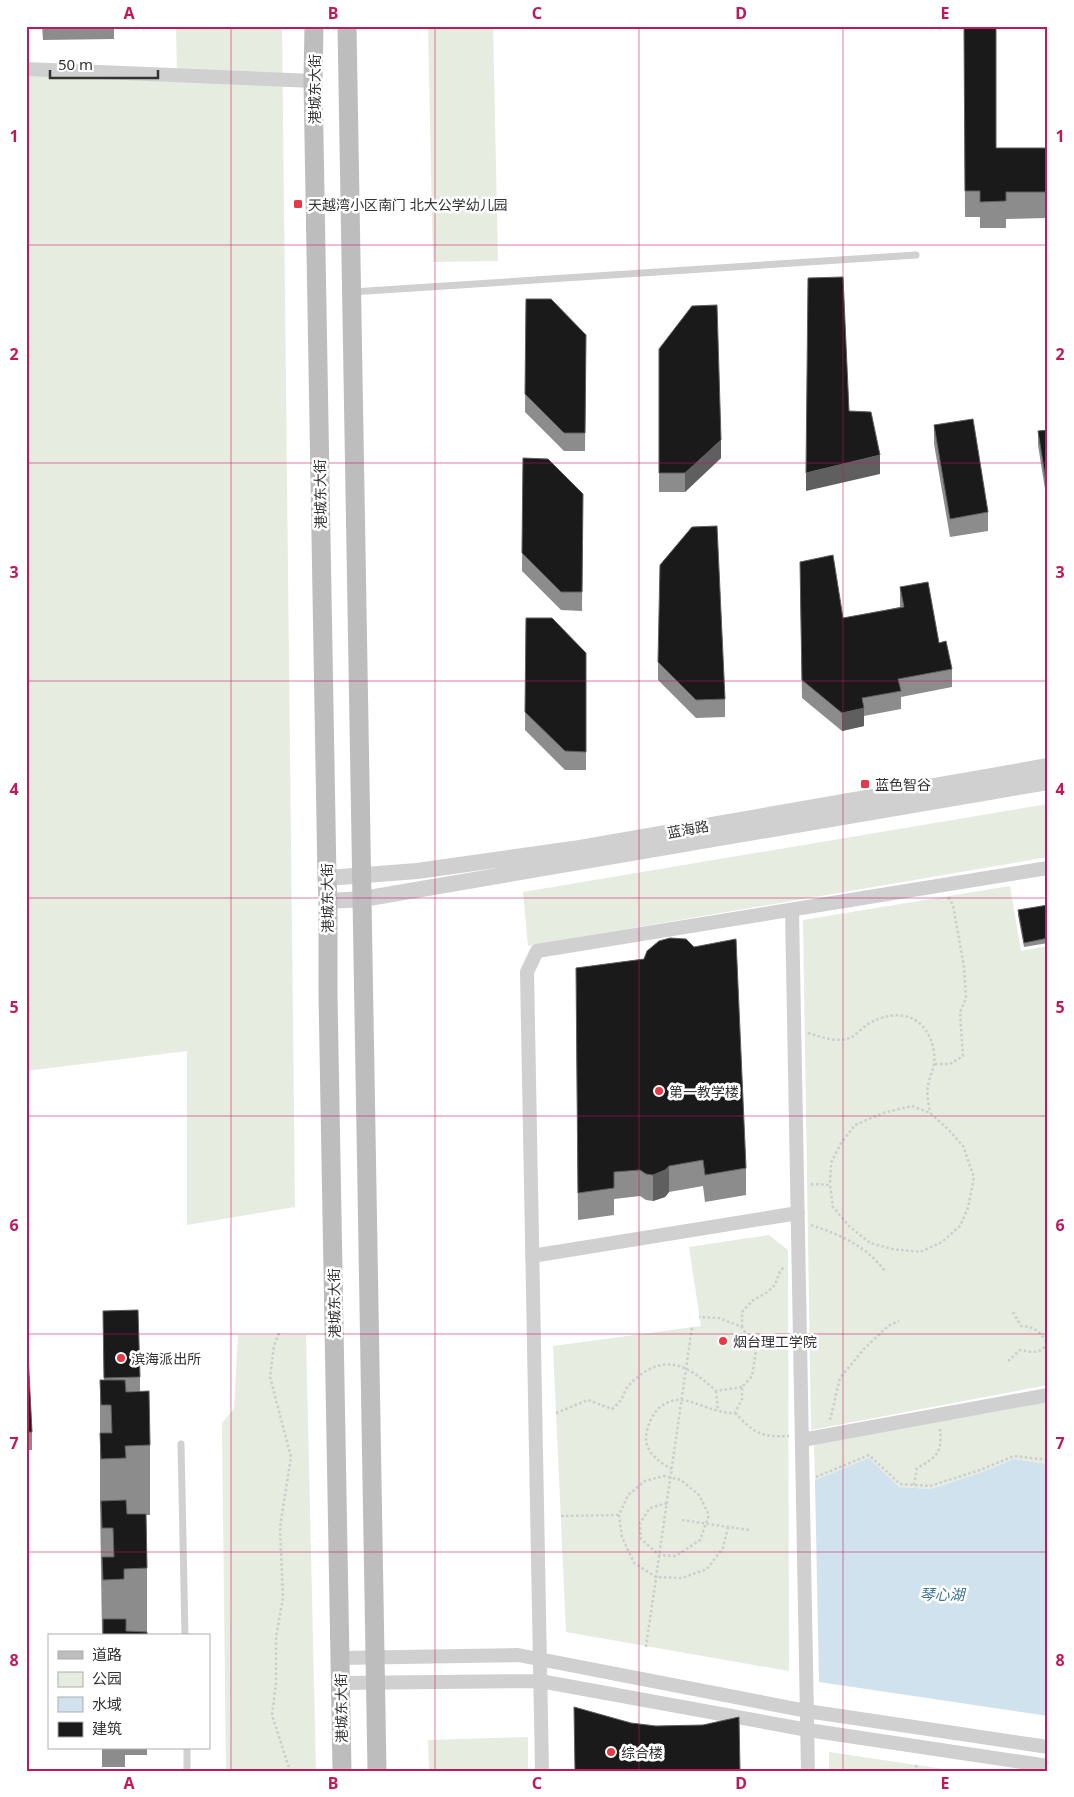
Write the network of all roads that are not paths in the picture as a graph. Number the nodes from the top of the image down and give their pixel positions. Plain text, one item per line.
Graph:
1 (314, 26) edge
2 (348, 26) edge
3 (26, 69) edge
4 (313, 81) junction
5 (916, 255) dead end
6 (352, 292) junction
7 (1048, 766) edge
8 (1048, 782) edge
9 (1048, 868) edge
10 (361, 874) junction
11 (327, 878) junction
12 (363, 899) junction
13 (328, 901) junction
14 (792, 910) junction
15 (798, 1212) junction
16 (532, 1256) junction
17 (1048, 1395) edge
18 (796, 1438) junction
19 (181, 1444) dead end
20 (184, 1634) edge
21 (340, 1658) junction
22 (377, 1658) junction
23 (539, 1659) junction
24 (540, 1681) junction
25 (377, 1682) junction
26 (340, 1683) junction
27 (807, 1712) junction
28 (808, 1730) junction
29 (1048, 1748) edge
30 (187, 1750) edge
31 (1048, 1766) edge
32 (187, 1771) edge
33 (342, 1771) edge
34 (378, 1771) edge
35 (542, 1771) edge
36 (808, 1771) edge

1 - 4 main road, 港城东大街
2 - 6 main road
3 - 4 street
4 - 11 main road, 港城东大街
5 - 6 lane
6 - 10 main road
7 - 10 street, 蓝海路
8 - 12 street, 蓝海路
9 - 14 street
10 - 11 street, 蓝海路
10 - 12 main road
11 - 13 main road, 港城东大街
12 - 13 street, 蓝海路
12 - 22 main road
13 - 21 main road, 港城东大街
14 - 15 street
14 - 16 street
15 - 16 street
15 - 18 street
16 - 23 street
17 - 18 street
18 - 27 street
19 - 20 lane
21 - 22 street
21 - 26 main road, 港城东大街
22 - 23 street
22 - 25 main road
23 - 24 street
23 - 27 street
24 - 25 street
24 - 28 street
24 - 35 street
25 - 26 street
25 - 34 main road
26 - 33 main road, 港城东大街
27 - 28 street
27 - 29 street
28 - 31 street
28 - 36 street
30 - 32 lane

